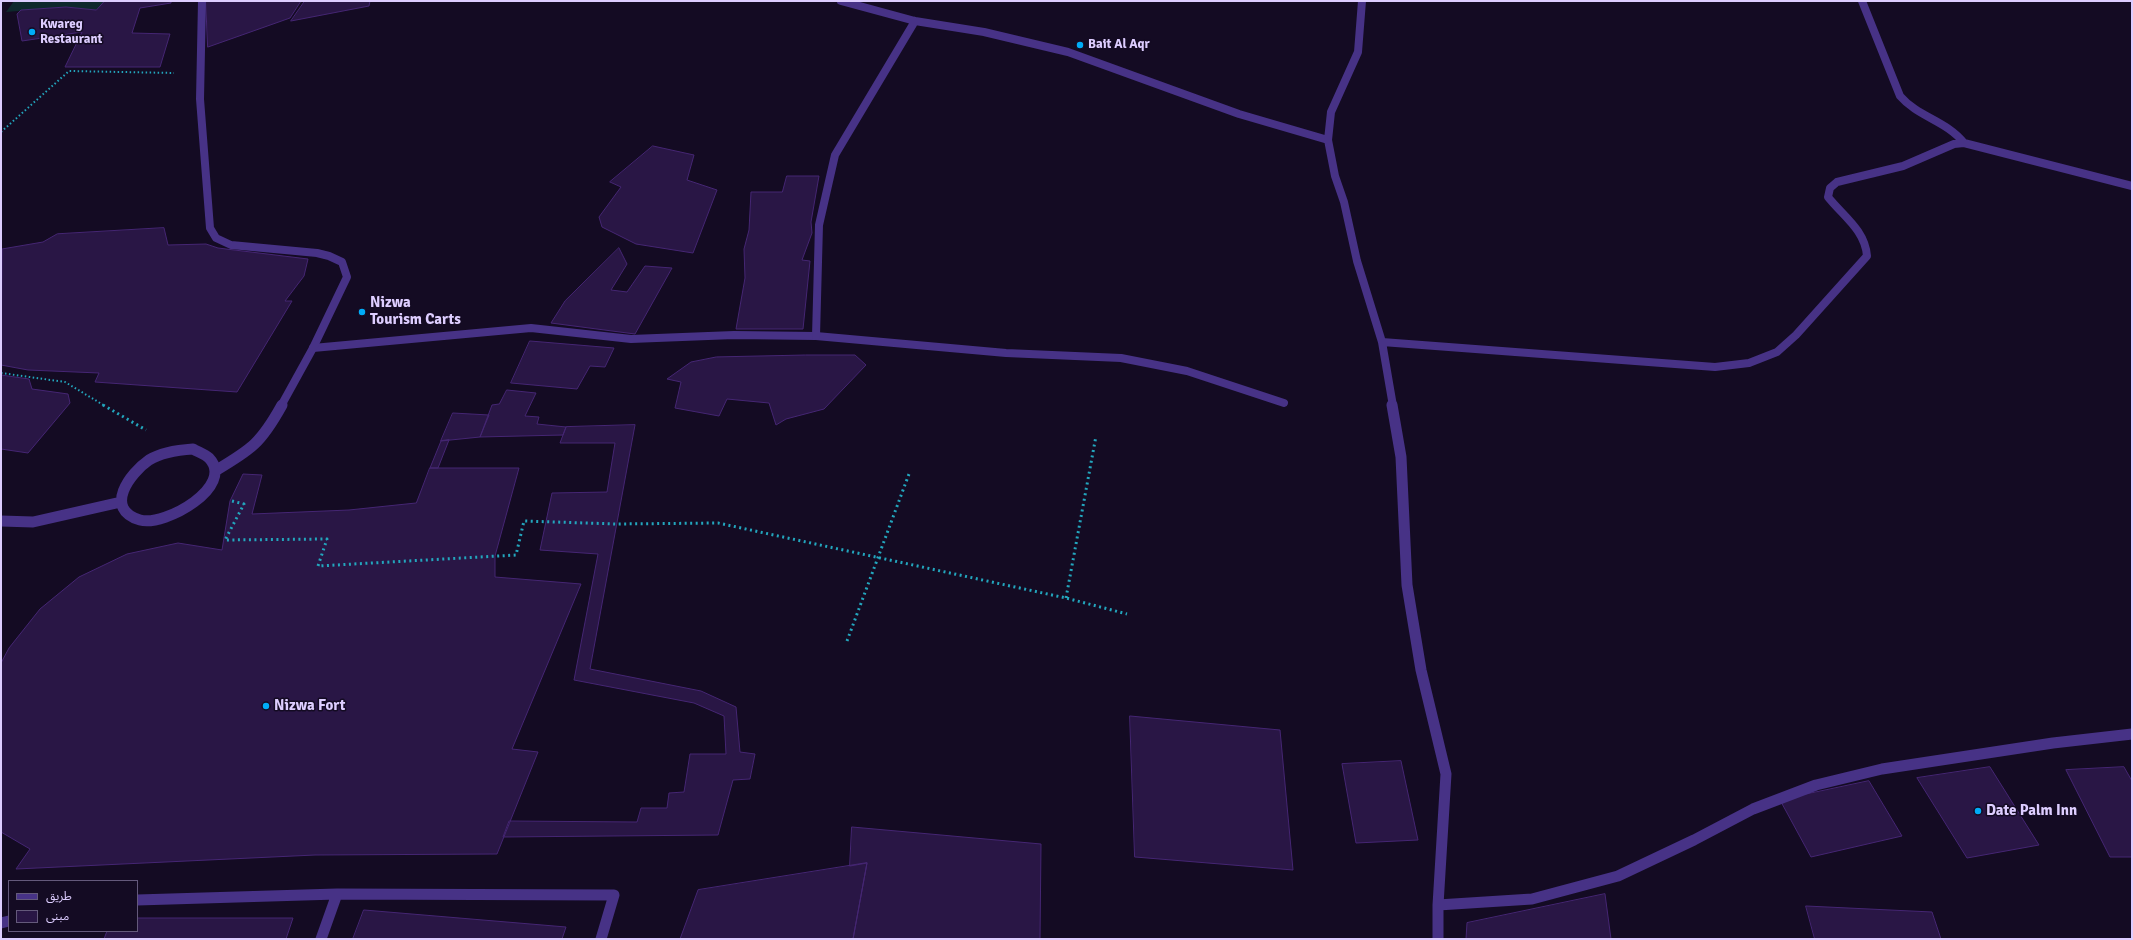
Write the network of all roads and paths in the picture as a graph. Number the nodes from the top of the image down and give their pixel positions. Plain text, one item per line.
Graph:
1 (202, 1) edge
2 (841, 1) edge
3 (1362, 1) edge
4 (1862, 1) edge
5 (915, 21) junction
6 (201, 73) junction
7 (1, 132) edge
8 (1328, 140) junction
9 (1964, 143) junction
10 (2132, 186) edge
11 (816, 336) junction
12 (1382, 342) junction
13 (312, 348) junction
14 (1, 373) edge
15 (1284, 403) dead end
16 (1096, 436) dead end
17 (178, 450) junction
18 (215, 471) junction
19 (909, 474) dead end
20 (206, 493) junction
21 (121, 502) junction
22 (1, 522) edge
23 (878, 558) junction
24 (1066, 598) junction
25 (1127, 614) dead end
26 (847, 642) dead end
27 (2132, 734) edge
28 (337, 894) junction
29 (138, 900) edge
30 (1438, 905) junction
31 (321, 939) edge
32 (601, 939) edge
33 (1438, 939) edge

1 - 6 street
2 - 5 street
3 - 8 street
4 - 9 street
5 - 8 street
5 - 11 street
6 - 7 path
6 - 13 street
8 - 12 street
9 - 10 street
9 - 12 street
11 - 13 street
11 - 15 street
12 - 30 street
13 - 18 street
14 - 17 path
16 - 24 path
17 - 18 street
17 - 21 street
18 - 20 street
19 - 23 path
20 - 21 street
20 - 23 path
21 - 22 street
23 - 24 path
23 - 26 path
24 - 25 path
27 - 30 street
28 - 29 street
28 - 31 street
28 - 32 street
30 - 33 street

